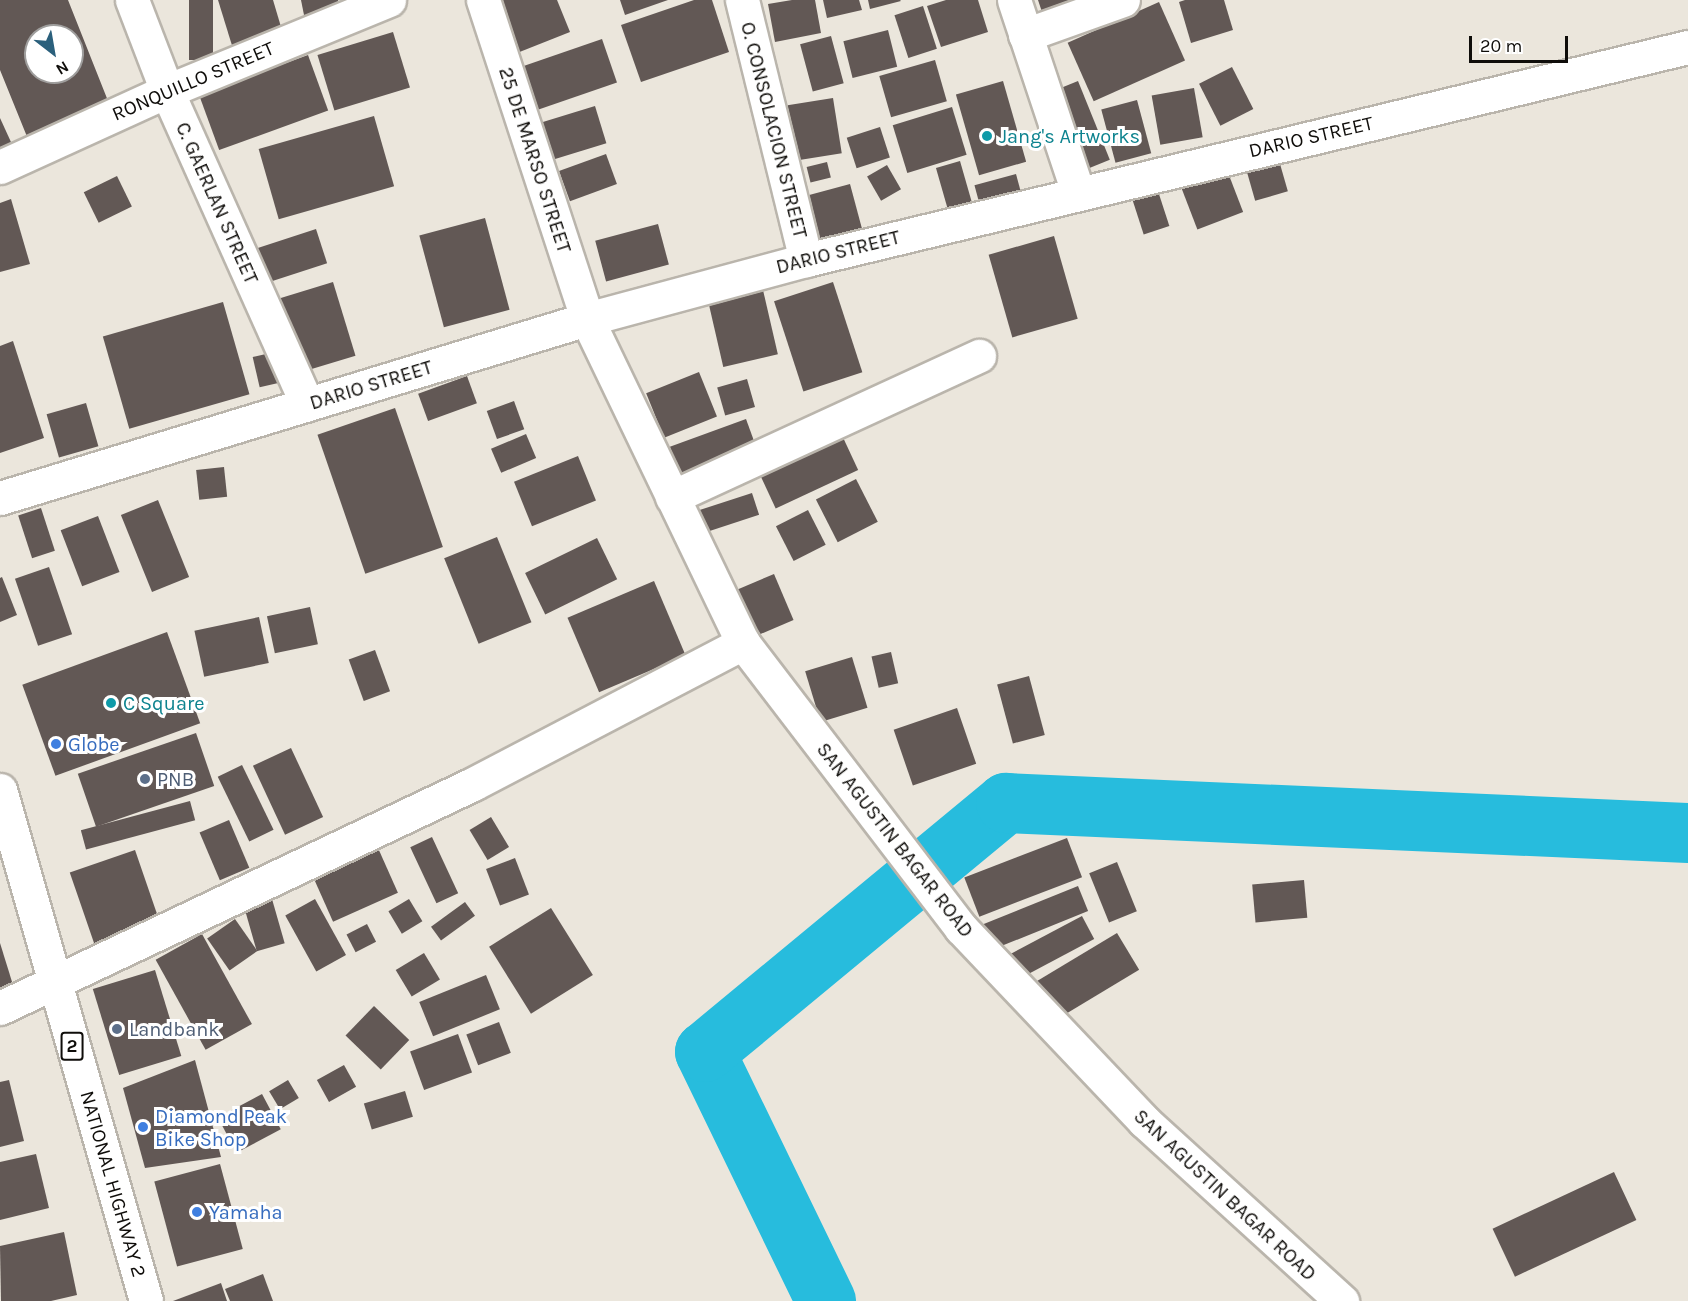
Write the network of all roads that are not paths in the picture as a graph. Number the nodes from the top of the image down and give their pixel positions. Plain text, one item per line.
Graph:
1 (132, 0) edge
2 (388, 0) edge
3 (483, 0) edge
4 (742, 0) edge
5 (1014, 0) edge
6 (1123, 0) edge
7 (1025, 35) junction
8 (1688, 48) edge
9 (167, 91) junction
10 (0, 167) edge
11 (1078, 192) junction
12 (806, 260) junction
13 (588, 319) junction
14 (979, 356) dead end
15 (306, 404) junction
16 (672, 497) junction
17 (0, 498) edge
18 (743, 643) junction
19 (0, 790) edge
20 (55, 985) junction
21 (0, 1008) edge
22 (141, 1300) edge
23 (1342, 1301) edge

1 - 9 street, C. GAERLAN STREET
2 - 9 street, RONQUILLO STREET
3 - 13 street, 25 DE MARSO STREET
4 - 12 street, O. CONSOLACION STREET
5 - 7 street
6 - 7 street
7 - 11 street
8 - 11 street, DARIO STREET
9 - 10 street, RONQUILLO STREET
9 - 15 street, C. GAERLAN STREET
11 - 12 street, DARIO STREET
12 - 13 street, DARIO STREET
13 - 15 street, DARIO STREET
13 - 16 street, SAN AGUSTIN BAGAR ROAD
14 - 16 street
15 - 17 street, DARIO STREET
16 - 18 street, SAN AGUSTIN BAGAR ROAD
18 - 20 street
18 - 23 street, SAN AGUSTIN BAGAR ROAD
19 - 20 street, NATIONAL HIGHWAY 2 / 2
20 - 21 street
20 - 22 street, NATIONAL HIGHWAY 2 / 2

